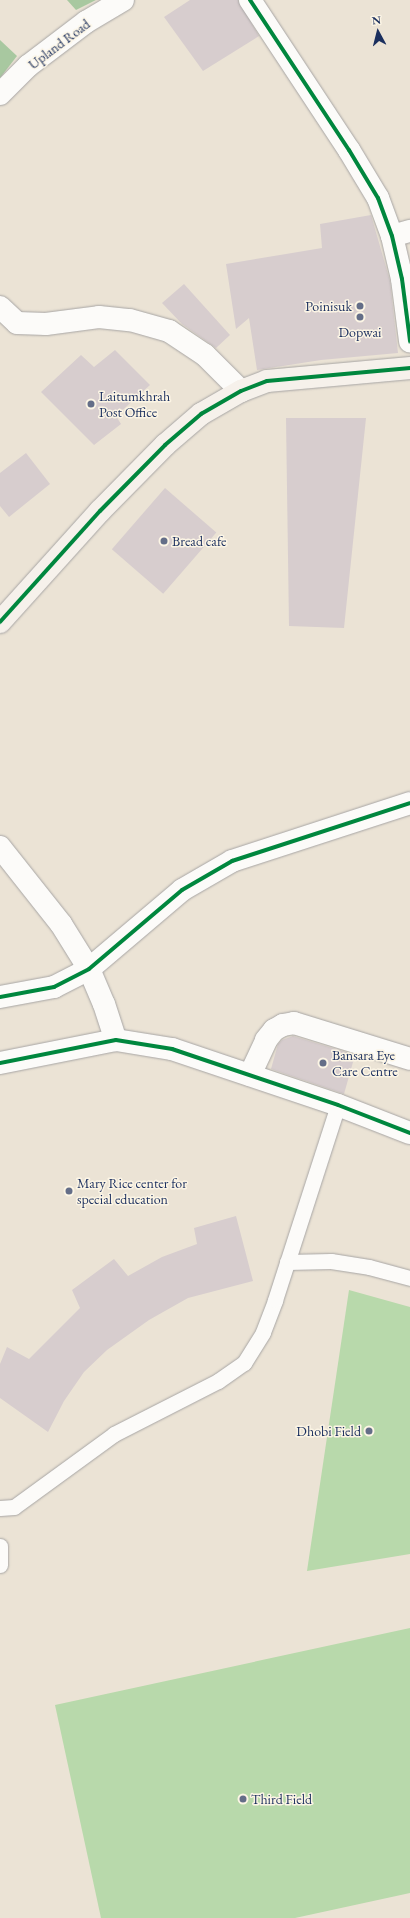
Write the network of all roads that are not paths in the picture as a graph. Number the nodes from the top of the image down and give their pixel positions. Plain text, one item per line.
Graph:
1 (123, 0) edge
2 (250, 0) edge
3 (0, 94) edge
4 (401, 234) edge
5 (0, 307) edge
6 (410, 341) edge
7 (410, 368) edge
8 (241, 391) junction
9 (0, 622) edge
10 (410, 803) edge
11 (0, 847) edge
12 (89, 969) junction
13 (0, 997) edge
14 (116, 1040) junction
15 (410, 1059) edge
16 (0, 1063) edge
17 (250, 1075) junction
18 (338, 1105) junction
19 (410, 1132) edge
20 (287, 1262) junction
21 (410, 1278) edge
22 (0, 1508) edge
23 (0, 1546) edge
24 (0, 1565) edge

1 - 3 street, Upland Road
2 - 4 street
4 - 6 street
5 - 8 street
7 - 8 street
8 - 9 street
10 - 12 street
11 - 12 street
12 - 13 street
12 - 14 street
14 - 16 street
14 - 17 street
15 - 17 street
17 - 18 street
18 - 19 street
18 - 20 lane
20 - 21 lane
20 - 22 lane
23 - 24 lane

